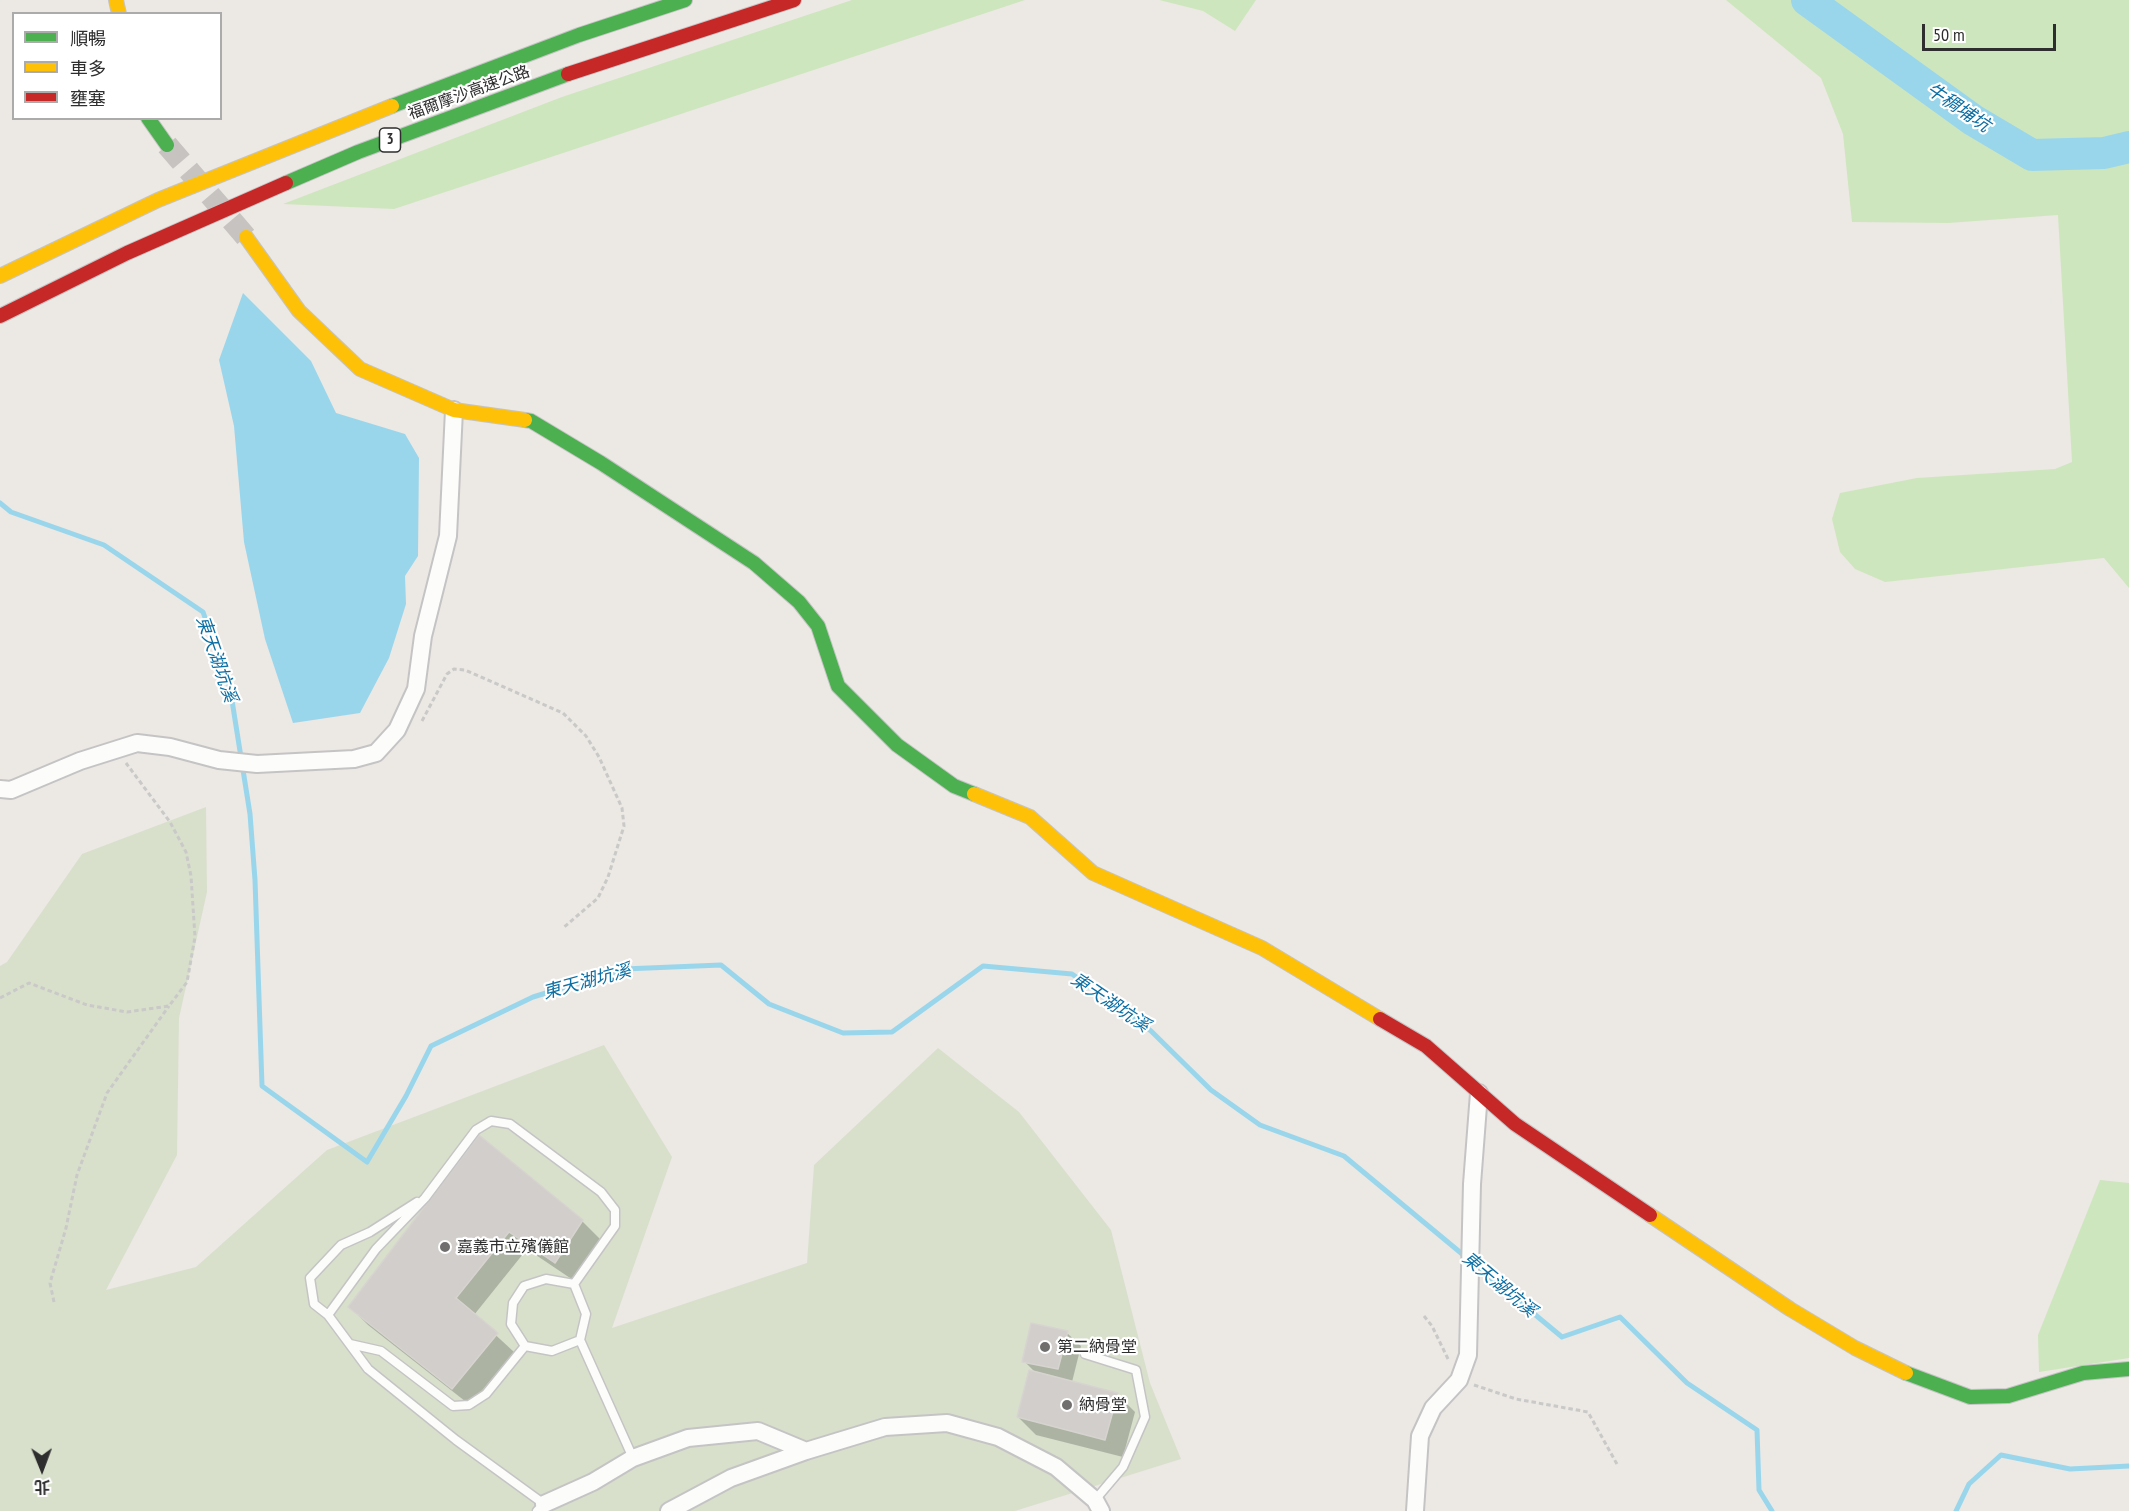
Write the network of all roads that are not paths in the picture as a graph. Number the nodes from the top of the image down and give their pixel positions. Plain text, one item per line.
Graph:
1 (685, 0) edge
2 (794, 0) edge
3 (149, 120) edge
4 (167, 145) tunnel mouth
5 (246, 237) tunnel mouth
6 (0, 276) edge
7 (0, 316) edge
8 (454, 410) junction
9 (0, 789) edge
10 (1479, 1093) junction
11 (425, 1198) junction
12 (574, 1284) junction
13 (328, 1315) junction
14 (580, 1340) junction
15 (350, 1344) junction
16 (525, 1346) junction
17 (1085, 1354) dead end
18 (2129, 1369) edge
19 (806, 1451) junction
20 (633, 1458) junction
21 (1098, 1506) edge
22 (541, 1508) edge
23 (669, 1511) edge
24 (1415, 1511) edge

1 - 6 main road, 福爾摩沙高速公路 / 3
2 - 7 main road, 福爾摩沙高速公路 / 3
3 - 4 main road
5 - 8 main road
8 - 9 street
8 - 10 main road
10 - 18 main road
10 - 24 street
11 - 12 lane
11 - 13 lane
11 - 13 lane
12 - 14 lane
12 - 16 lane
13 - 15 lane
14 - 16 lane
14 - 20 lane
15 - 16 lane
15 - 22 lane
17 - 21 lane
19 - 20 street
19 - 21 street
19 - 23 street
20 - 22 street

